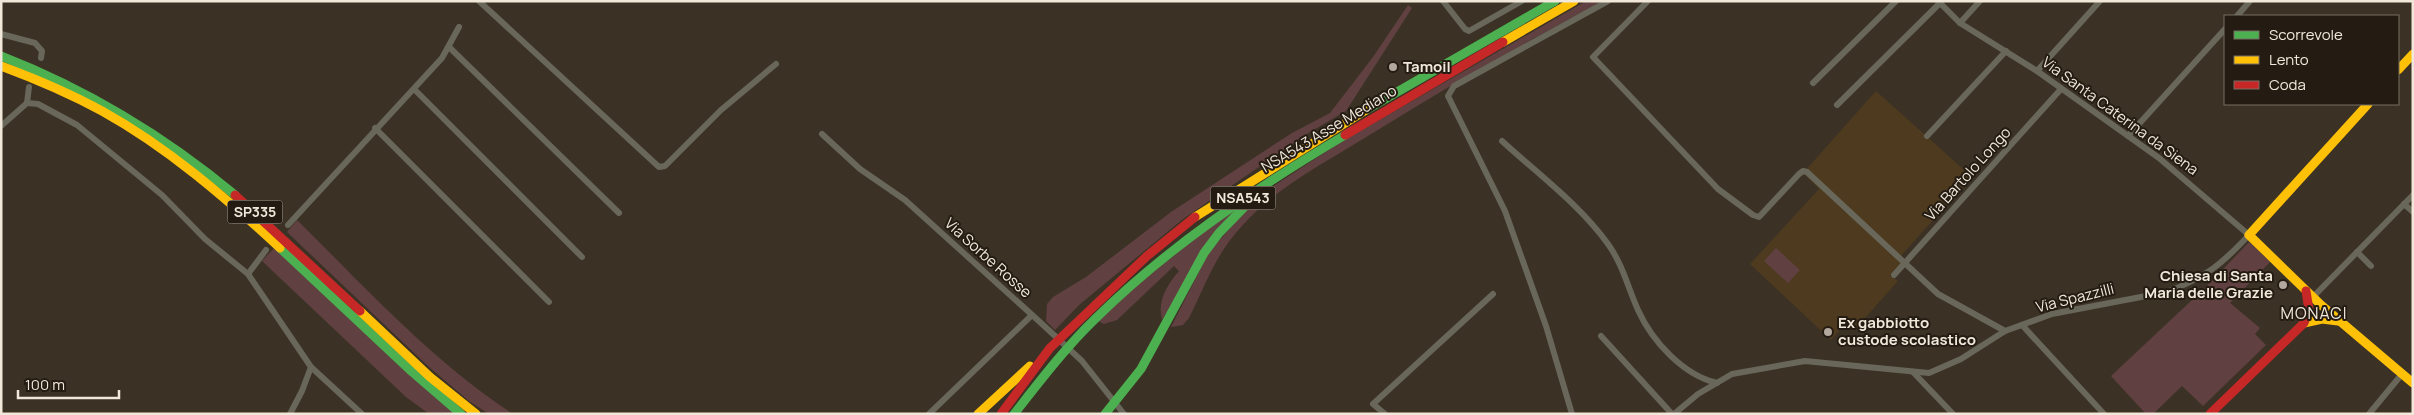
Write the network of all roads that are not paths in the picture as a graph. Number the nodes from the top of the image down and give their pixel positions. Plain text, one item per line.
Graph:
1 (479, 1) edge
2 (1444, 1) edge
3 (1522, 1) edge
4 (1555, 1) edge
5 (1574, 1) edge
6 (1608, 1) edge
7 (1648, 1) edge
8 (1896, 1) edge
9 (1980, 1) edge
10 (2100, 1) edge
11 (2250, 1) edge
12 (1939, 2) edge
13 (2238, 15) edge
14 (1960, 23) junction
15 (459, 26) dead end
16 (2224, 30) edge
17 (1, 34) edge
18 (449, 47) junction
19 (2006, 51) junction
20 (2413, 54) edge
21 (1, 56) edge
22 (41, 58) dead end
23 (776, 64) dead end
24 (1, 66) edge
25 (2399, 69) edge
26 (2037, 71) junction
27 (1813, 83) dead end
28 (29, 87) dead end
29 (414, 89) junction
30 (2061, 89) junction
31 (27, 103) junction
32 (1837, 105) dead end
33 (2367, 105) edge
34 (1, 126) edge
35 (375, 128) junction
36 (822, 134) dead end
37 (1927, 136) dead end
38 (2128, 136) junction
39 (1502, 141) dead end
40 (1283, 171) junction
41 (2413, 195) edge
42 (2404, 204) junction
43 (2413, 212) edge
44 (619, 213) dead end
45 (288, 225) dead end
46 (2249, 235) junction
47 (266, 250) dead end
48 (2357, 252) junction
49 (582, 257) dead end
50 (1906, 262) junction
51 (2371, 266) dead end
52 (248, 274) junction
53 (1894, 275) dead end
54 (2305, 290) junction
55 (1494, 294) dead end
56 (2313, 297) junction
57 (549, 302) dead end
58 (2321, 305) junction
59 (1032, 315) junction
60 (2308, 319) junction
61 (2340, 322) junction
62 (2022, 325) junction
63 (2005, 331) junction
64 (1601, 336) dead end
65 (1050, 348) junction
66 (311, 367) junction
67 (1913, 372) junction
68 (2402, 374) junction
69 (1717, 383) junction
70 (2413, 384) edge
71 (290, 414) edge
72 (362, 414) edge
73 (461, 414) edge
74 (476, 414) edge
75 (929, 414) edge
76 (978, 414) edge
77 (1001, 414) edge
78 (1014, 414) edge
79 (1105, 414) edge
80 (1124, 414) edge
81 (1384, 414) edge
82 (1572, 414) edge
83 (1673, 414) edge
84 (1953, 414) edge
85 (2104, 414) edge
86 (2210, 414) edge
87 (2369, 414) edge

1 - 23 street
2 - 3 street
4 - 65 main road, NSA543 Asse Mediano / NSA543
5 - 40 main road, NSA543 Asse Mediano / NSA543
6 - 82 street
7 - 50 street
8 - 27 street
9 - 14 street
10 - 26 street
11 - 13 street
12 - 14 street, Via Santa Caterina da Siena
12 - 32 street
14 - 19 street, Via Santa Caterina da Siena
15 - 18 street
16 - 38 street
17 - 22 street
18 - 29 street
18 - 44 street
19 - 26 street, Via Santa Caterina da Siena
19 - 37 street
20 - 25 main road
21 - 74 main road, SP335
24 - 73 main road, SP335
26 - 30 street, Via Santa Caterina da Siena
28 - 31 street
29 - 35 street
29 - 49 street
30 - 38 street, Via Santa Caterina da Siena
30 - 50 street, Via Bartolo Longo
31 - 34 street
31 - 52 street
33 - 46 main road
35 - 45 street
35 - 57 street
36 - 59 street, Via Sorbe Rosse
38 - 46 street, Via Santa Caterina da Siena
39 - 69 street
40 - 78 main road, NSA543 Asse Mediano / NSA543
40 - 79 main road, NSA543
41 - 42 street
42 - 43 street
42 - 48 street
46 - 54 main road, Via Santa Caterina da Siena
46 - 62 street, Via Spazzilli
47 - 52 street
48 - 51 street
48 - 56 street
50 - 53 street, Via Bartolo Longo
50 - 63 street
52 - 66 street
54 - 56 main road, Via Santa Caterina da Siena
54 - 60 main road
55 - 81 street
56 - 58 main road, Via Santa Caterina da Siena
58 - 60 main road
58 - 61 main road, Via Santa Caterina da Siena
59 - 75 street
59 - 80 street, Via Sorbe Rosse
60 - 61 main road
60 - 86 main road
61 - 68 main road, Via Santa Caterina da Siena
62 - 63 street, Via Spazzilli
62 - 85 street
63 - 67 street, Via Spazzilli
64 - 83 street
65 - 76 main road, NSA543
65 - 77 main road, NSA543 Asse Mediano / NSA543
66 - 71 street
66 - 72 street
67 - 69 street, Via Spazzilli
67 - 84 street
68 - 70 main road, Via Santa Caterina da Siena
68 - 87 street
69 - 83 street, Via Spazzilli

